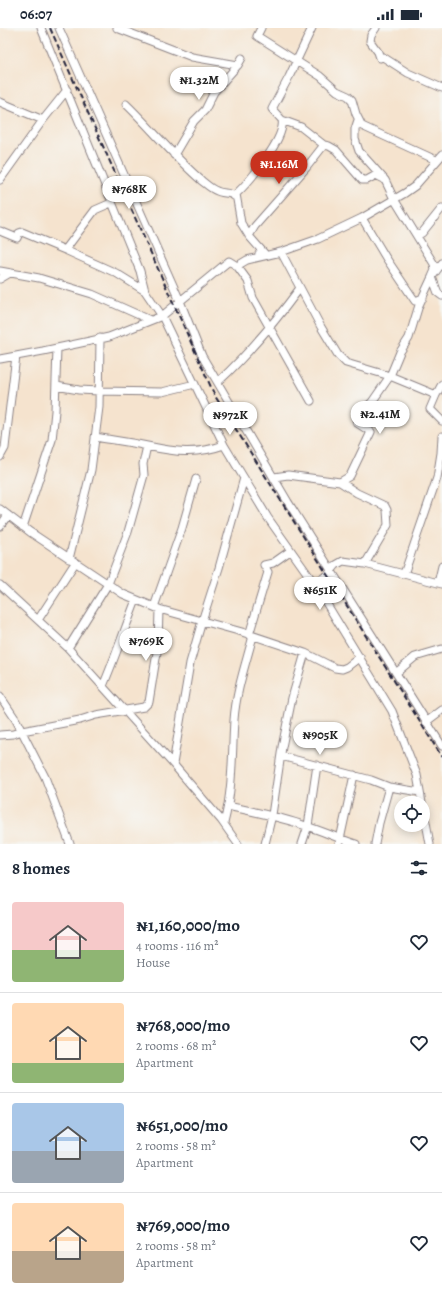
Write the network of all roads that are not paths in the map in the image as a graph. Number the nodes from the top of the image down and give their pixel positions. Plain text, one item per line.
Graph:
1 (41, 28) edge
2 (59, 28) edge
3 (117, 28) edge
4 (261, 28) edge
5 (312, 28) edge
6 (376, 28) edge
7 (242, 58) dead end
8 (296, 62) junction
9 (238, 65) junction
10 (442, 88) edge
11 (67, 90) junction
12 (0, 102) edge
13 (126, 104) dead end
14 (43, 120) junction
15 (282, 120) junction
16 (358, 120) junction
17 (324, 145) junction
18 (174, 155) junction
19 (442, 155) edge
20 (436, 160) junction
21 (0, 180) edge
22 (385, 180) junction
23 (236, 194) junction
24 (394, 198) junction
25 (111, 203) junction
26 (442, 208) edge
27 (362, 218) junction
28 (0, 231) edge
29 (249, 236) junction
30 (417, 236) junction
31 (65, 250) junction
32 (281, 252) junction
33 (229, 261) junction
34 (442, 263) edge
35 (237, 266) junction
36 (0, 271) edge
37 (10, 273) junction
38 (432, 277) junction
39 (0, 279) edge
40 (300, 288) junction
41 (146, 291) junction
42 (442, 296) edge
43 (422, 298) junction
44 (180, 301) junction
45 (162, 316) junction
46 (150, 320) junction
47 (269, 328) junction
48 (100, 338) junction
49 (57, 348) junction
50 (16, 356) junction
51 (0, 359) edge
52 (390, 376) junction
53 (218, 382) junction
54 (195, 384) junction
55 (442, 384) edge
56 (56, 386) junction
57 (99, 391) junction
58 (436, 395) junction
59 (311, 401) dead end
60 (442, 421) edge
61 (442, 436) edge
62 (95, 437) junction
63 (224, 445) junction
64 (147, 446) junction
65 (0, 457) edge
66 (274, 477) junction
67 (244, 478) junction
68 (196, 479) dead end
69 (340, 482) junction
70 (0, 509) edge
71 (8, 515) junction
72 (0, 526) edge
73 (23, 527) junction
74 (290, 551) junction
75 (72, 561) junction
76 (365, 564) junction
77 (442, 566) edge
78 (331, 570) junction
79 (404, 574) junction
80 (314, 583) junction
81 (440, 583) edge
82 (108, 584) junction
83 (0, 585) edge
84 (136, 600) junction
85 (156, 608) junction
86 (38, 620) junction
87 (202, 622) junction
88 (251, 635) junction
89 (68, 648) junction
90 (442, 649) edge
91 (306, 653) junction
92 (360, 657) junction
93 (396, 673) junction
94 (103, 686) junction
95 (0, 696) edge
96 (442, 710) edge
97 (126, 711) junction
98 (426, 722) junction
99 (432, 730) junction
100 (22, 731) junction
101 (0, 735) edge
102 (442, 737) edge
103 (442, 746) edge
104 (280, 756) junction
105 (173, 764) junction
106 (317, 765) junction
107 (354, 776) junction
108 (389, 787) junction
109 (420, 792) junction
110 (421, 796) edge
111 (228, 806) junction
112 (272, 815) junction
113 (224, 823) junction
114 (308, 826) junction
115 (428, 832) edge
116 (339, 842) edge
117 (70, 844) edge
118 (238, 844) edge
119 (265, 844) edge
120 (302, 844) edge
121 (356, 844) edge
122 (375, 844) edge
123 (430, 844) edge

1 - 11 street
2 - 44 street
3 - 9 street
4 - 8 street
5 - 8 street
6 - 10 street
7 - 9 street
8 - 15 street
8 - 16 street
9 - 18 street
11 - 14 street
11 - 25 street
12 - 14 street
13 - 18 street
14 - 21 street
15 - 17 street
15 - 23 street
16 - 20 street
16 - 22 street
17 - 22 street
17 - 29 street
18 - 23 street
19 - 20 street
20 - 24 street
22 - 24 street
23 - 29 street
24 - 27 street
24 - 30 street
25 - 31 street
25 - 41 street
26 - 30 street
27 - 32 street
27 - 43 street
28 - 31 street
29 - 33 street
30 - 38 street
31 - 41 street
32 - 35 street
32 - 40 street
33 - 35 street
33 - 44 street
34 - 38 street
35 - 47 street
36 - 37 street
37 - 39 street
37 - 46 street
38 - 42 street
38 - 43 street
40 - 47 street
40 - 52 street
41 - 45 street
43 - 52 street
44 - 45 street
44 - 53 street
45 - 46 street
45 - 54 street
46 - 48 street
47 - 53 street
47 - 59 street
48 - 49 street
48 - 57 street
49 - 50 street
49 - 56 street
50 - 51 street
50 - 65 street
52 - 58 street
52 - 69 street
53 - 66 street
54 - 57 street
54 - 63 street
55 - 58 street
56 - 57 street
56 - 73 street
57 - 62 street
58 - 60 street
61 - 79 street
62 - 64 street
62 - 75 street
63 - 64 street
63 - 67 street
64 - 82 street
66 - 69 street
66 - 78 street
67 - 74 street
67 - 87 street
68 - 85 street
69 - 76 street
70 - 71 street
71 - 72 street
71 - 73 street
73 - 75 street
74 - 80 street
74 - 88 street
75 - 82 street
75 - 86 street
76 - 78 street
76 - 79 street
77 - 81 street
78 - 80 street
78 - 93 street
79 - 81 street
80 - 92 street
82 - 84 street
82 - 89 street
83 - 86 street
84 - 85 street
84 - 94 street
85 - 87 street
85 - 97 street
86 - 89 street
87 - 88 street
87 - 105 street
88 - 91 street
88 - 111 street
89 - 94 street
90 - 93 street
91 - 92 street
91 - 104 street
92 - 109 street
93 - 98 street
94 - 97 street
95 - 100 street
96 - 98 street
97 - 100 street
97 - 105 street
98 - 99 street
99 - 102 street
99 - 103 street
100 - 101 street
100 - 117 street
104 - 106 street
104 - 112 street
105 - 113 street
106 - 107 street
106 - 114 street
107 - 108 street
107 - 116 street
108 - 109 street
108 - 122 street
109 - 110 street
111 - 112 street
111 - 113 street
112 - 114 street
112 - 119 street
113 - 118 street
114 - 116 street
114 - 120 street
115 - 123 street
116 - 121 street

